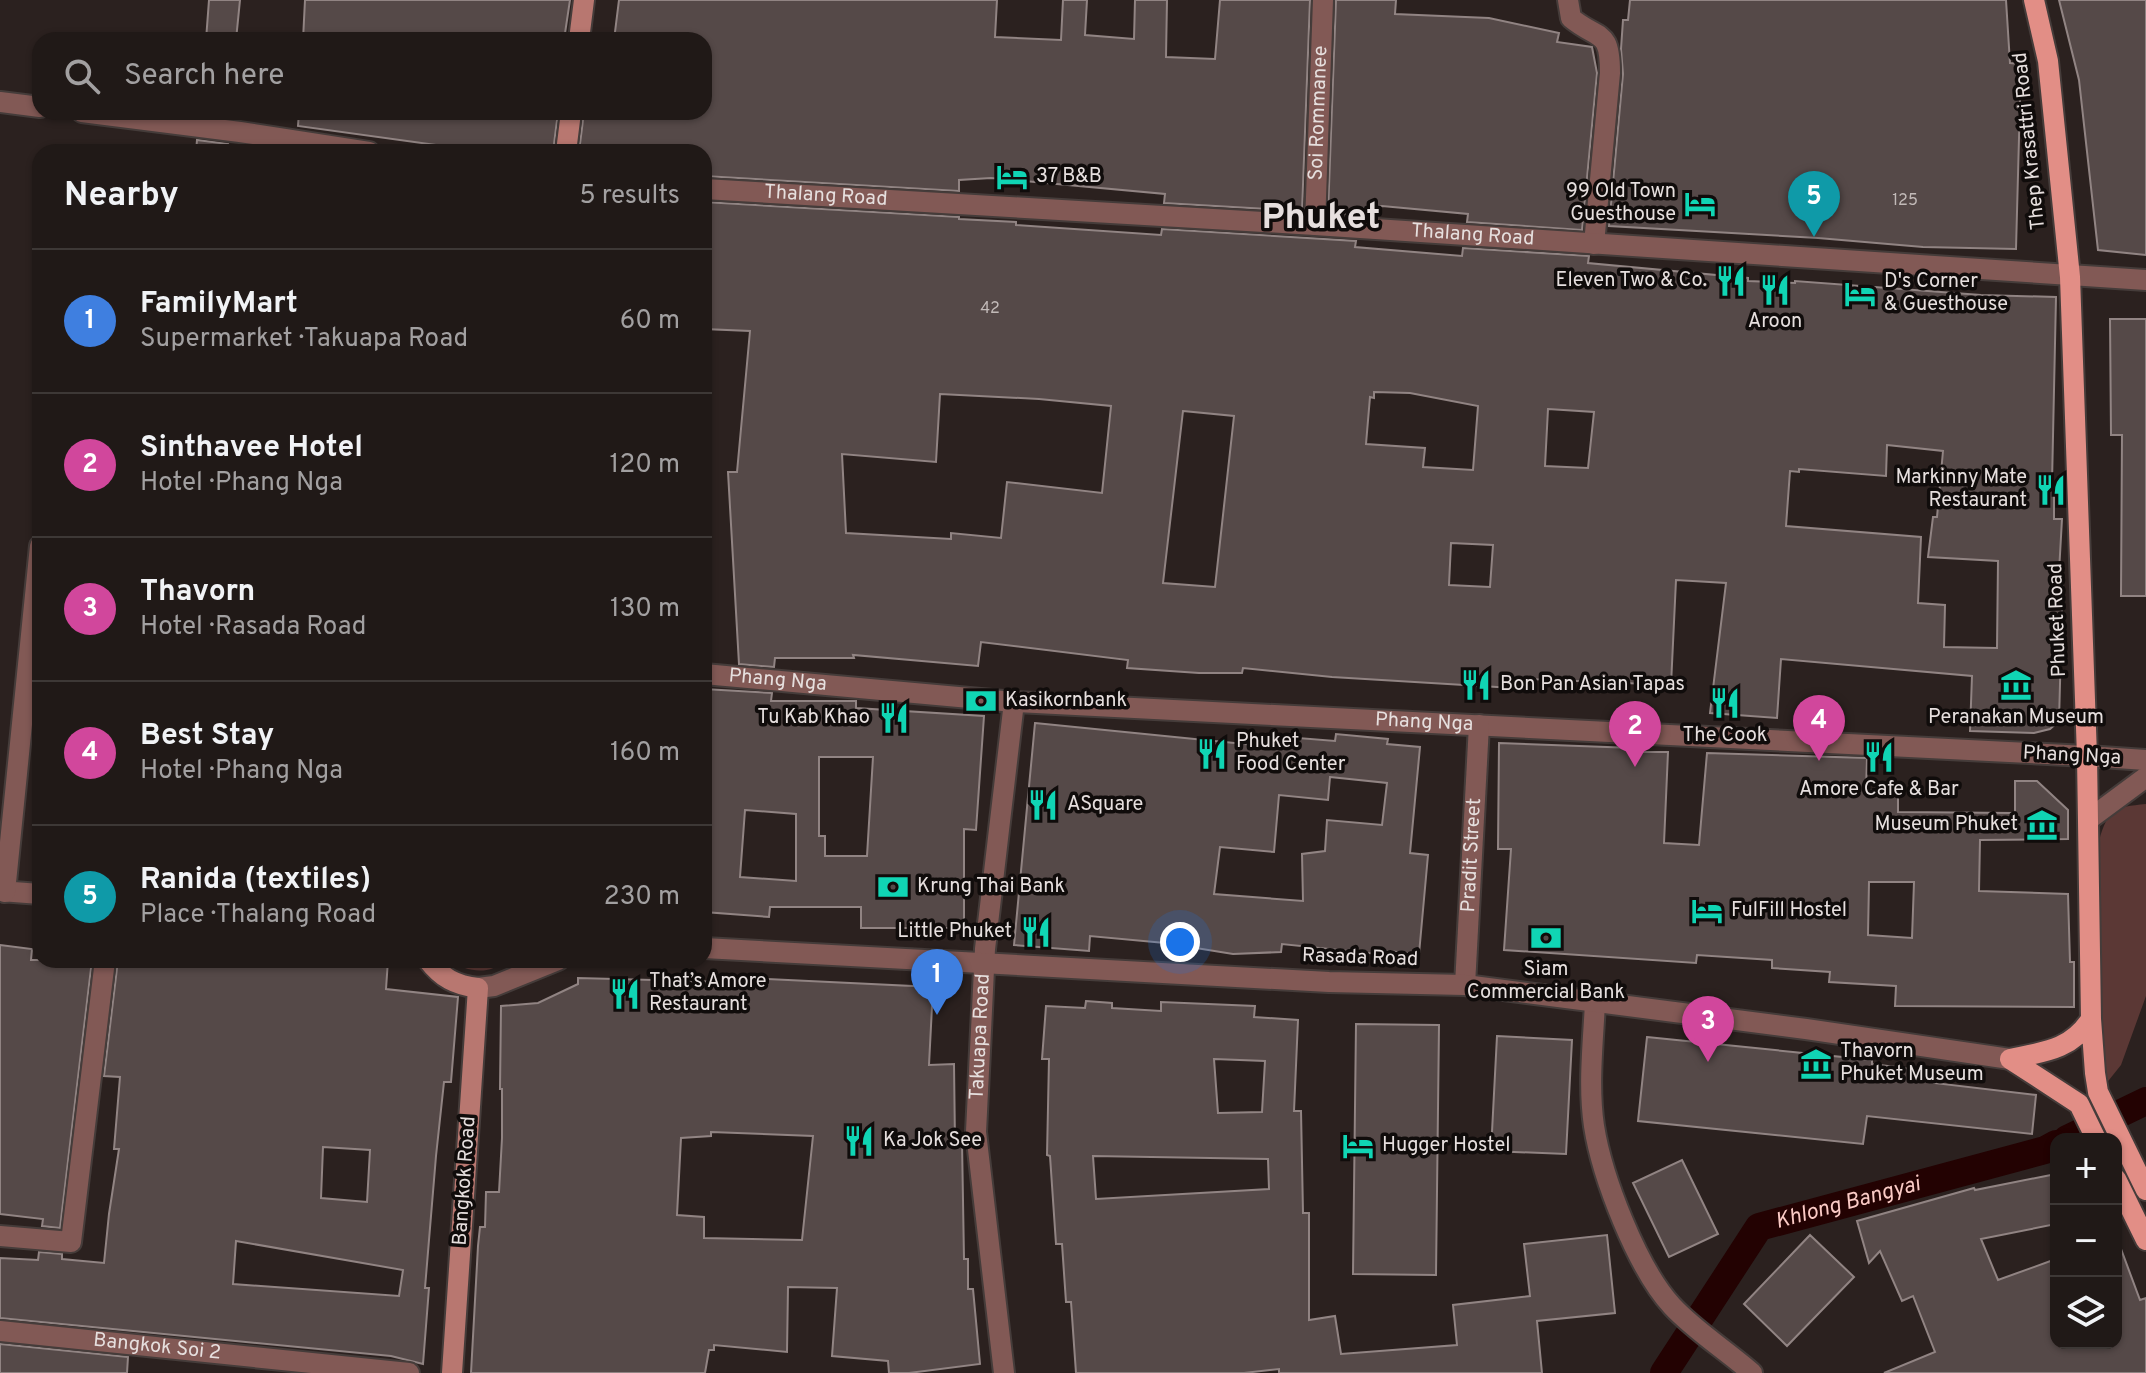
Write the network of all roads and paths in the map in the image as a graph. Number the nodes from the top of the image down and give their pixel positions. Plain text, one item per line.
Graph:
1 (584, 0) edge
2 (1323, 0) edge
3 (1568, 0) edge
4 (2034, 0) edge
5 (580, 32) edge
6 (0, 102) edge
7 (32, 106) edge
8 (145, 120) edge
9 (570, 120) edge
10 (317, 144) edge
11 (567, 144) edge
12 (712, 189) edge
13 (1315, 225) junction
14 (1594, 244) junction
15 (2070, 277) junction
16 (2146, 280) edge
17 (32, 619) edge
18 (712, 675) edge
19 (1014, 702) junction
20 (1479, 725) junction
21 (2087, 756) junction
22 (2146, 760) edge
23 (2146, 777) edge
24 (2088, 820) junction
25 (2, 891) edge
26 (32, 893) edge
27 (712, 948) edge
28 (984, 961) junction
29 (104, 968) edge
30 (434, 968) edge
31 (538, 968) edge
32 (1465, 985) junction
33 (478, 988) junction
34 (1595, 1003) junction
35 (2091, 1019) junction
36 (2010, 1059) junction
37 (2093, 1133) edge
38 (2146, 1190) edge
39 (2122, 1191) edge
40 (0, 1236) edge
41 (2146, 1240) edge
42 (0, 1331) edge
43 (409, 1373) edge
44 (452, 1373) edge
45 (1004, 1373) edge
46 (1752, 1373) edge

1 - 5 main road
2 - 13 street, Soi Rommanee
3 - 14 street
4 - 15 main road, Thep Krasattri Road
6 - 7 street
8 - 10 street
9 - 11 main road
12 - 13 street, Thalang Road
13 - 14 street, Thalang Road
14 - 15 street, Thalang Road
15 - 16 street, Thalang Road
15 - 21 main road, Phuket Road
17 - 25 street
18 - 19 street, Phang Nga
19 - 20 street, Phang Nga
19 - 28 street, Takuapa Road
20 - 21 street, Phang Nga
20 - 32 street, Pradit Street
21 - 22 street, Phang Nga
21 - 24 main road, Phuket Road
23 - 24 street
24 - 35 main road, Phuket Road
25 - 26 street
27 - 28 street, Rasada Road
28 - 32 street, Rasada Road
28 - 45 street, Takuapa Road
29 - 40 street
30 - 33 main road
31 - 33 street
32 - 34 street, Rasada Road
33 - 44 main road, Bangkok Road
34 - 36 street, Rasada Road
34 - 46 street
35 - 36 main road, Rasada Road
35 - 38 main road, Phuket Road
36 - 37 main road, Rasada Road
39 - 41 main road
42 - 43 street, Bangkok Soi 2

